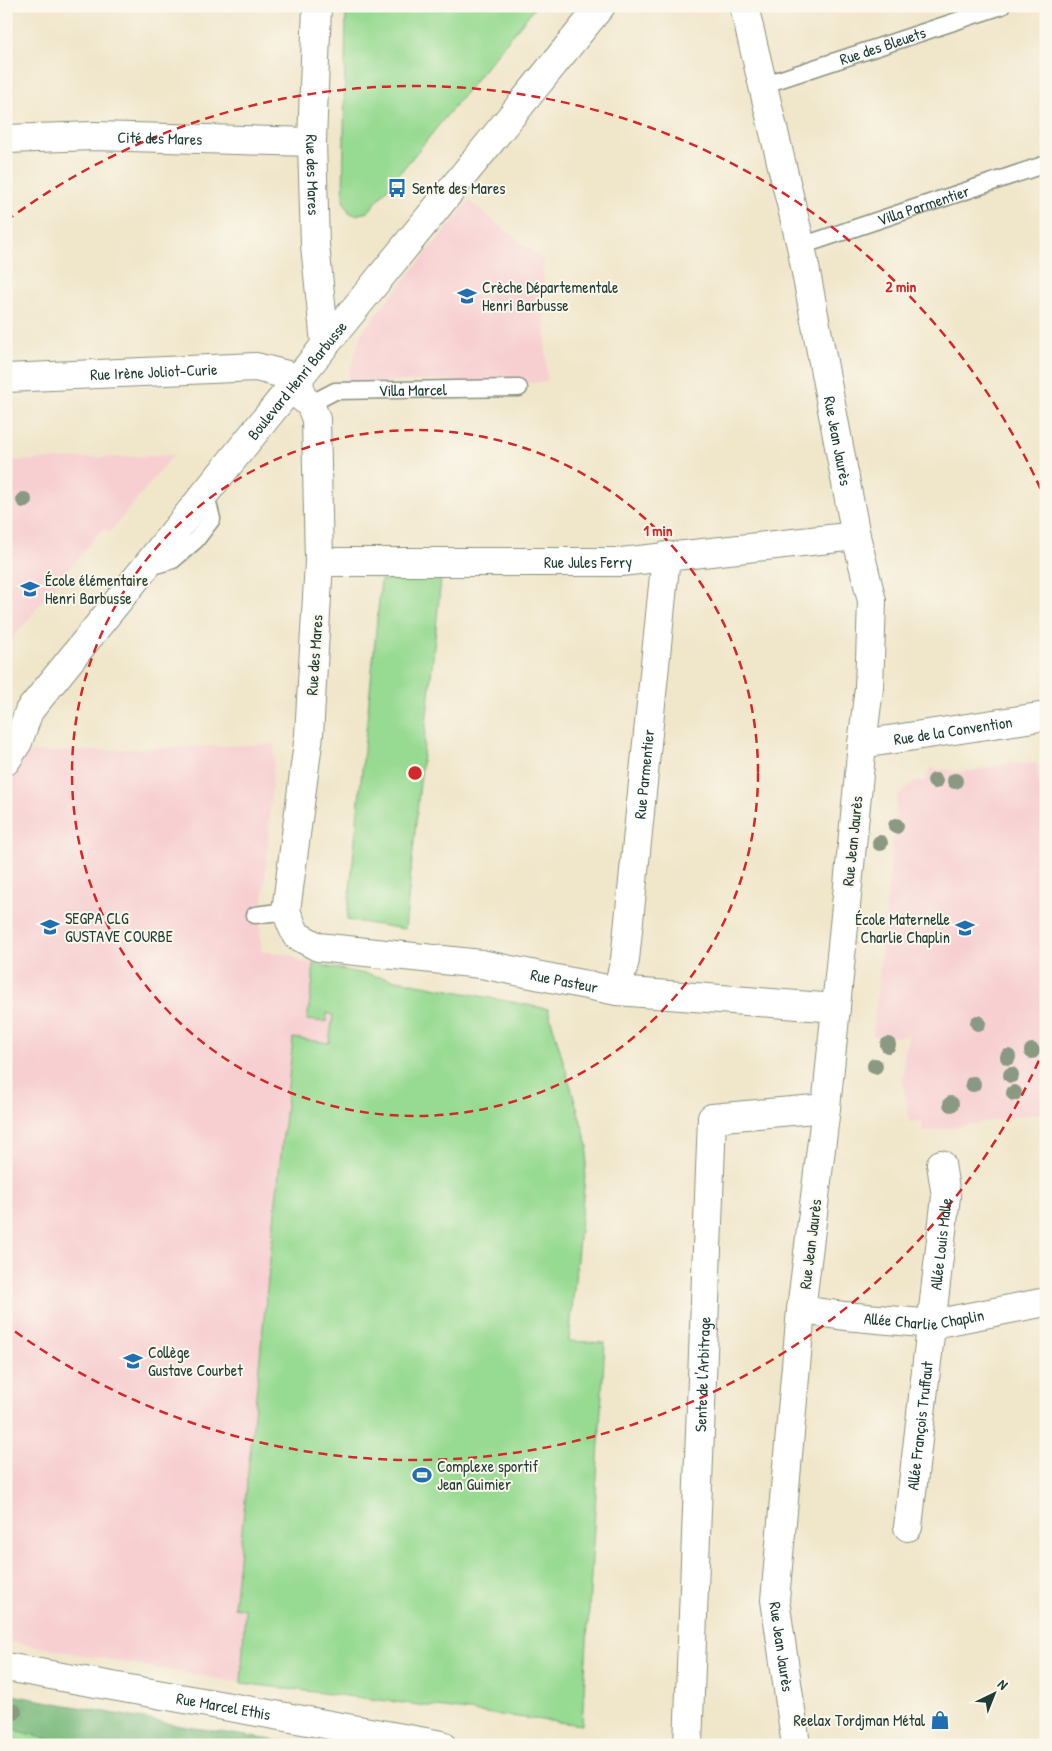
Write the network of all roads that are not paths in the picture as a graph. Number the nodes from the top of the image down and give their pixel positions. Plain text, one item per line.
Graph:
1 (317, 6) edge
2 (601, 6) edge
3 (744, 6) edge
4 (1002, 6) edge
5 (763, 85) junction
6 (6, 139) edge
7 (312, 142) junction
8 (1046, 164) edge
9 (801, 246) junction
10 (325, 343) junction
11 (6, 378) edge
12 (299, 378) junction
13 (519, 388) dead end
14 (310, 404) junction
15 (856, 536) junction
16 (666, 556) junction
17 (320, 562) junction
18 (1046, 716) edge
19 (862, 744) junction
20 (6, 761) edge
21 (254, 915) dead end
22 (291, 923) junction
23 (617, 991) junction
24 (836, 1008) junction
25 (826, 1108) junction
26 (941, 1164) dead end
27 (1046, 1302) edge
28 (801, 1310) junction
29 (933, 1324) junction
30 (908, 1527) dead end
31 (6, 1666) edge
32 (442, 1745) edge
33 (688, 1745) edge
34 (796, 1745) edge

1 - 7 street, Rue des Mares
2 - 10 street, Boulevard Henri Barbusse
3 - 5 street, Rue Jean Jaurès
4 - 5 lane, Rue des Bleuets
5 - 9 street, Rue Jean Jaurès
6 - 7 street, Cité des Mares
7 - 10 street, Rue des Mares
8 - 9 lane, Villa Parmentier
9 - 15 street, Rue Jean Jaurès
10 - 12 street, Boulevard Henri Barbusse
11 - 12 street, Rue Irène Joliot-Curie
12 - 14 street, Rue des Mares
12 - 20 street, Boulevard Henri Barbusse
13 - 14 lane, Villa Marcel
14 - 17 street, Rue des Mares
15 - 16 street, Rue Jules Ferry
15 - 19 street, Rue Jean Jaurès
16 - 17 street, Rue Jules Ferry
16 - 23 street, Rue Parmentier
17 - 22 street, Rue des Mares
18 - 19 street, Rue de la Convention
19 - 24 street, Rue Jean Jaurès
21 - 22 lane
22 - 23 street, Rue Pasteur
23 - 24 street, Rue Pasteur
24 - 25 street, Rue Jean Jaurès
25 - 28 street, Rue Jean Jaurès
25 - 33 street, Sente de l'Arbitrage
26 - 29 street, Allée Louis Malle
27 - 29 street, Allée Charlie Chaplin
28 - 29 street, Allée Charlie Chaplin
28 - 34 street, Rue Jean Jaurès
29 - 30 street, Allée François Truffaut
31 - 32 street, Rue Marcel Ethis

